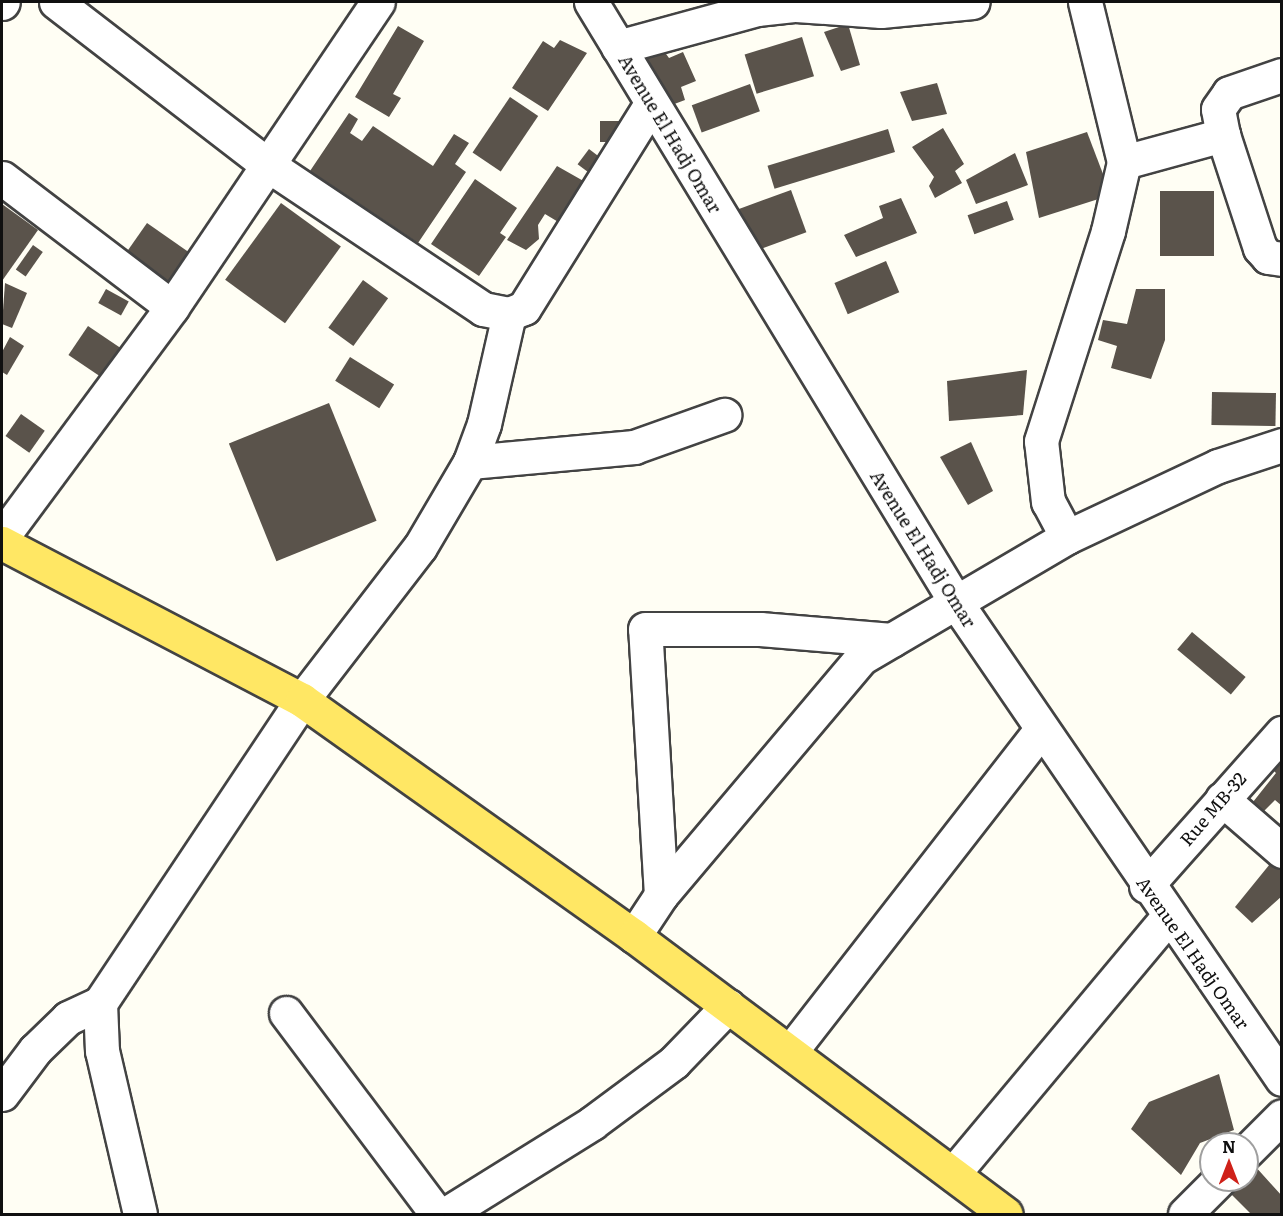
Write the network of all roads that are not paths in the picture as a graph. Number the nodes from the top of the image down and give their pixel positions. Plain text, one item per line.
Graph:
1 (56, 2) edge
2 (378, 2) edge
3 (591, 2) edge
4 (973, 2) edge
5 (1085, 2) edge
6 (618, 47) junction
7 (1281, 75) edge
8 (651, 104) junction
9 (1223, 135) junction
10 (1124, 162) junction
11 (268, 165) junction
12 (2, 178) edge
13 (1281, 259) edge
14 (172, 307) junction
15 (509, 314) junction
16 (724, 415) dead end
17 (1281, 445) edge
18 (470, 462) junction
19 (2, 537) edge
20 (1067, 537) junction
21 (2, 543) edge
22 (955, 602) junction
23 (892, 640) junction
24 (302, 700) junction
25 (1040, 731) junction
26 (1281, 733) edge
27 (1222, 799) junction
28 (1281, 851) edge
29 (1146, 886) junction
30 (661, 895) junction
31 (1168, 916) junction
32 (634, 936) junction
33 (100, 1003) junction
34 (728, 1006) junction
35 (286, 1013) dead end
36 (790, 1052) junction
37 (1281, 1079) edge
38 (2, 1094) edge
39 (1281, 1116) edge
40 (1259, 1139) edge
41 (953, 1174) junction
42 (1207, 1192) edge
43 (140, 1215) edge
44 (438, 1215) edge
45 (446, 1215) edge
46 (1006, 1215) edge
47 (1185, 1215) edge

1 - 11 street
2 - 11 street
3 - 6 street, Avenue El Hadj Omar
4 - 6 street
5 - 10 street
6 - 8 street, Avenue El Hadj Omar
7 - 9 street
8 - 15 street
8 - 22 street, Avenue El Hadj Omar
9 - 10 street
9 - 13 street
10 - 20 street
11 - 14 street
11 - 15 street
12 - 14 street
14 - 19 street
15 - 18 street
16 - 18 street
17 - 20 street
18 - 24 street
20 - 22 street
21 - 24 main road
22 - 23 street
22 - 25 street, Avenue El Hadj Omar
23 - 30 street
23 - 30 street
24 - 32 main road
24 - 33 street
25 - 29 street, Avenue El Hadj Omar
25 - 36 street
26 - 27 street, Rue MB-32
27 - 28 street
27 - 29 street, Rue MB-32
29 - 31 street, Avenue El Hadj Omar
30 - 32 street
31 - 37 street, Avenue El Hadj Omar
31 - 41 street
32 - 34 main road
33 - 38 street
33 - 43 street
34 - 36 main road
34 - 45 street
35 - 44 street
36 - 41 main road
39 - 40 street
41 - 46 main road
42 - 47 street

